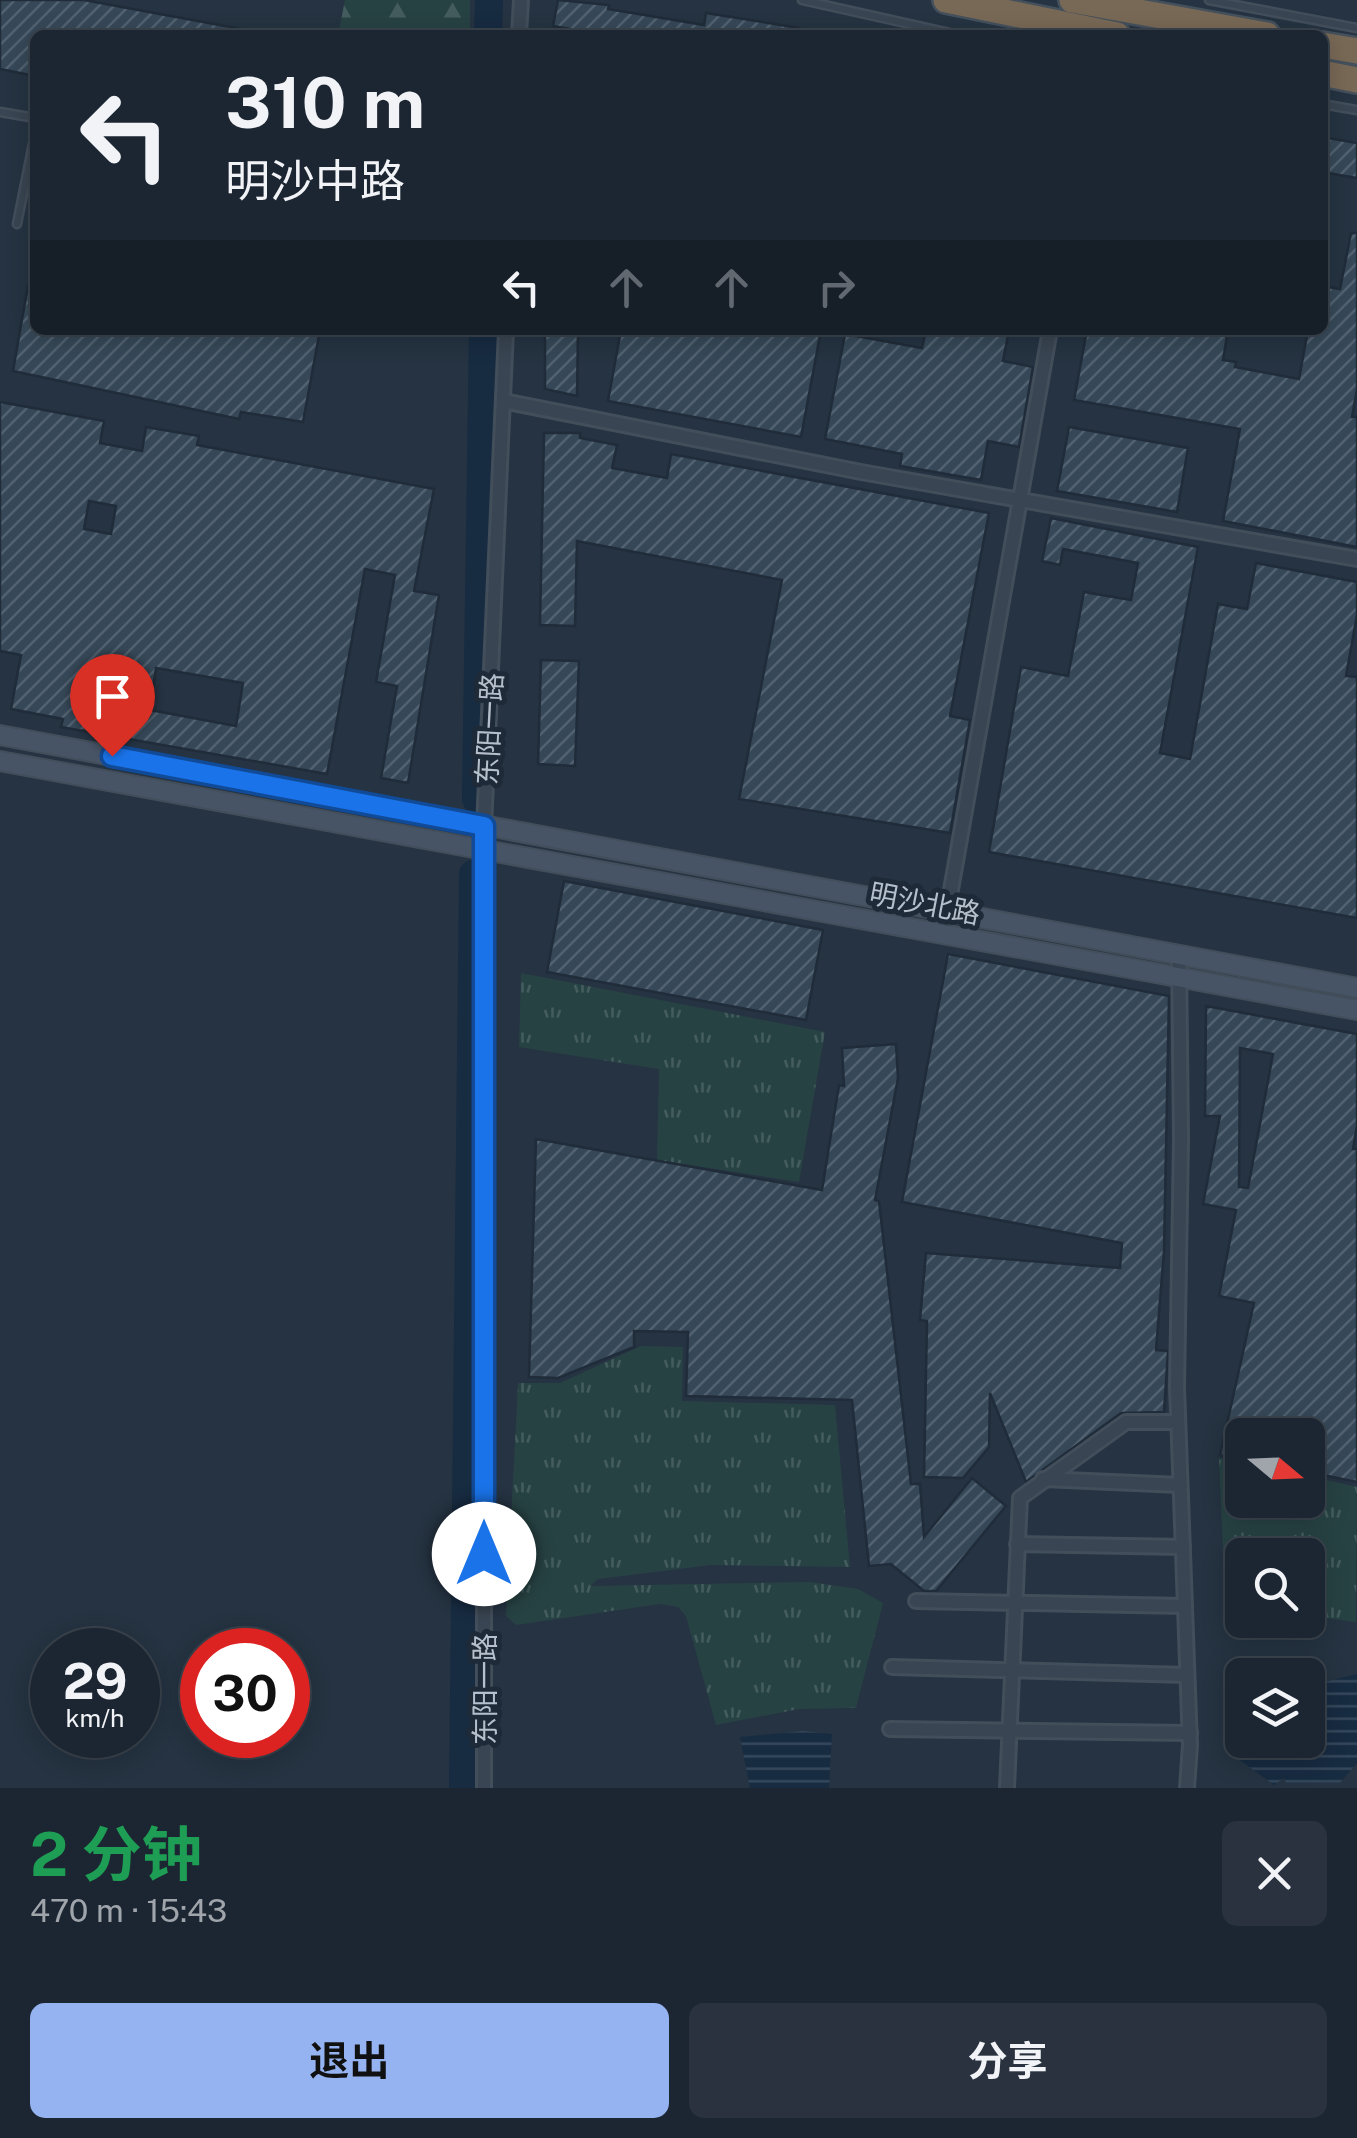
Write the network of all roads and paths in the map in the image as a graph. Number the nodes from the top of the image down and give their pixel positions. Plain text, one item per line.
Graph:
1 (521, 0) edge
2 (802, 0) edge
3 (946, 0) edge
4 (1072, 0) edge
5 (1209, 0) edge
6 (1357, 28) edge
7 (519, 30) edge
8 (937, 30) edge
9 (1087, 30) edge
10 (1240, 30) edge
11 (1328, 46) edge
12 (1357, 51) edge
13 (1328, 75) edge
14 (1357, 80) edge
15 (1328, 105) edge
16 (1357, 110) edge
17 (0, 112) edge
18 (30, 117) edge
19 (30, 159) edge
20 (17, 224) dead end
21 (506, 335) edge
22 (1049, 335) edge
23 (503, 401) junction
24 (1020, 501) junction
25 (1357, 560) edge
26 (0, 735) edge
27 (0, 761) edge
28 (484, 826) junction
29 (484, 850) junction
30 (947, 911) junction
31 (943, 935) junction
32 (1179, 954) junction
33 (1179, 979) junction
34 (1357, 988) edge
35 (1357, 1010) edge
36 (1178, 1422) junction
37 (1043, 1480) junction
38 (1180, 1485) junction
39 (1017, 1544) junction
40 (1183, 1547) junction
41 (916, 1601) dead end
42 (1013, 1602) junction
43 (1185, 1606) junction
44 (892, 1667) dead end
45 (1014, 1670) junction
46 (1188, 1676) junction
47 (890, 1729) dead end
48 (1011, 1730) junction
49 (1190, 1733) junction
50 (484, 1788) edge
51 (1008, 1788) edge
52 (1188, 1788) edge

1 - 7 street
2 - 8 lane
3 - 9 highway
4 - 10 highway
5 - 6 lane
11 - 12 highway
13 - 14 highway
15 - 16 lane
17 - 18 lane
19 - 20 lane
21 - 23 street, 东阳一路
22 - 24 street
23 - 24 street
23 - 28 street, 东阳一路
24 - 25 street
24 - 30 street
26 - 28 street, 明沙北路
27 - 29 street, 明沙北路
28 - 29 street, 东阳一路
28 - 30 street, 明沙北路
29 - 31 street, 明沙北路
29 - 50 street, 东阳一路
30 - 31 street
30 - 32 street, 明沙北路
31 - 33 street, 明沙北路
32 - 33 street
32 - 34 street, 明沙北路
33 - 35 street, 明沙北路
33 - 36 street
36 - 37 street
36 - 38 street
37 - 38 street
37 - 39 street
38 - 40 street
39 - 40 street
39 - 42 street
40 - 43 street
41 - 42 street
42 - 43 street
42 - 45 street
43 - 46 street
44 - 45 street
45 - 46 street
45 - 48 street
46 - 49 street
47 - 48 street
48 - 49 street
48 - 51 street
49 - 52 street

